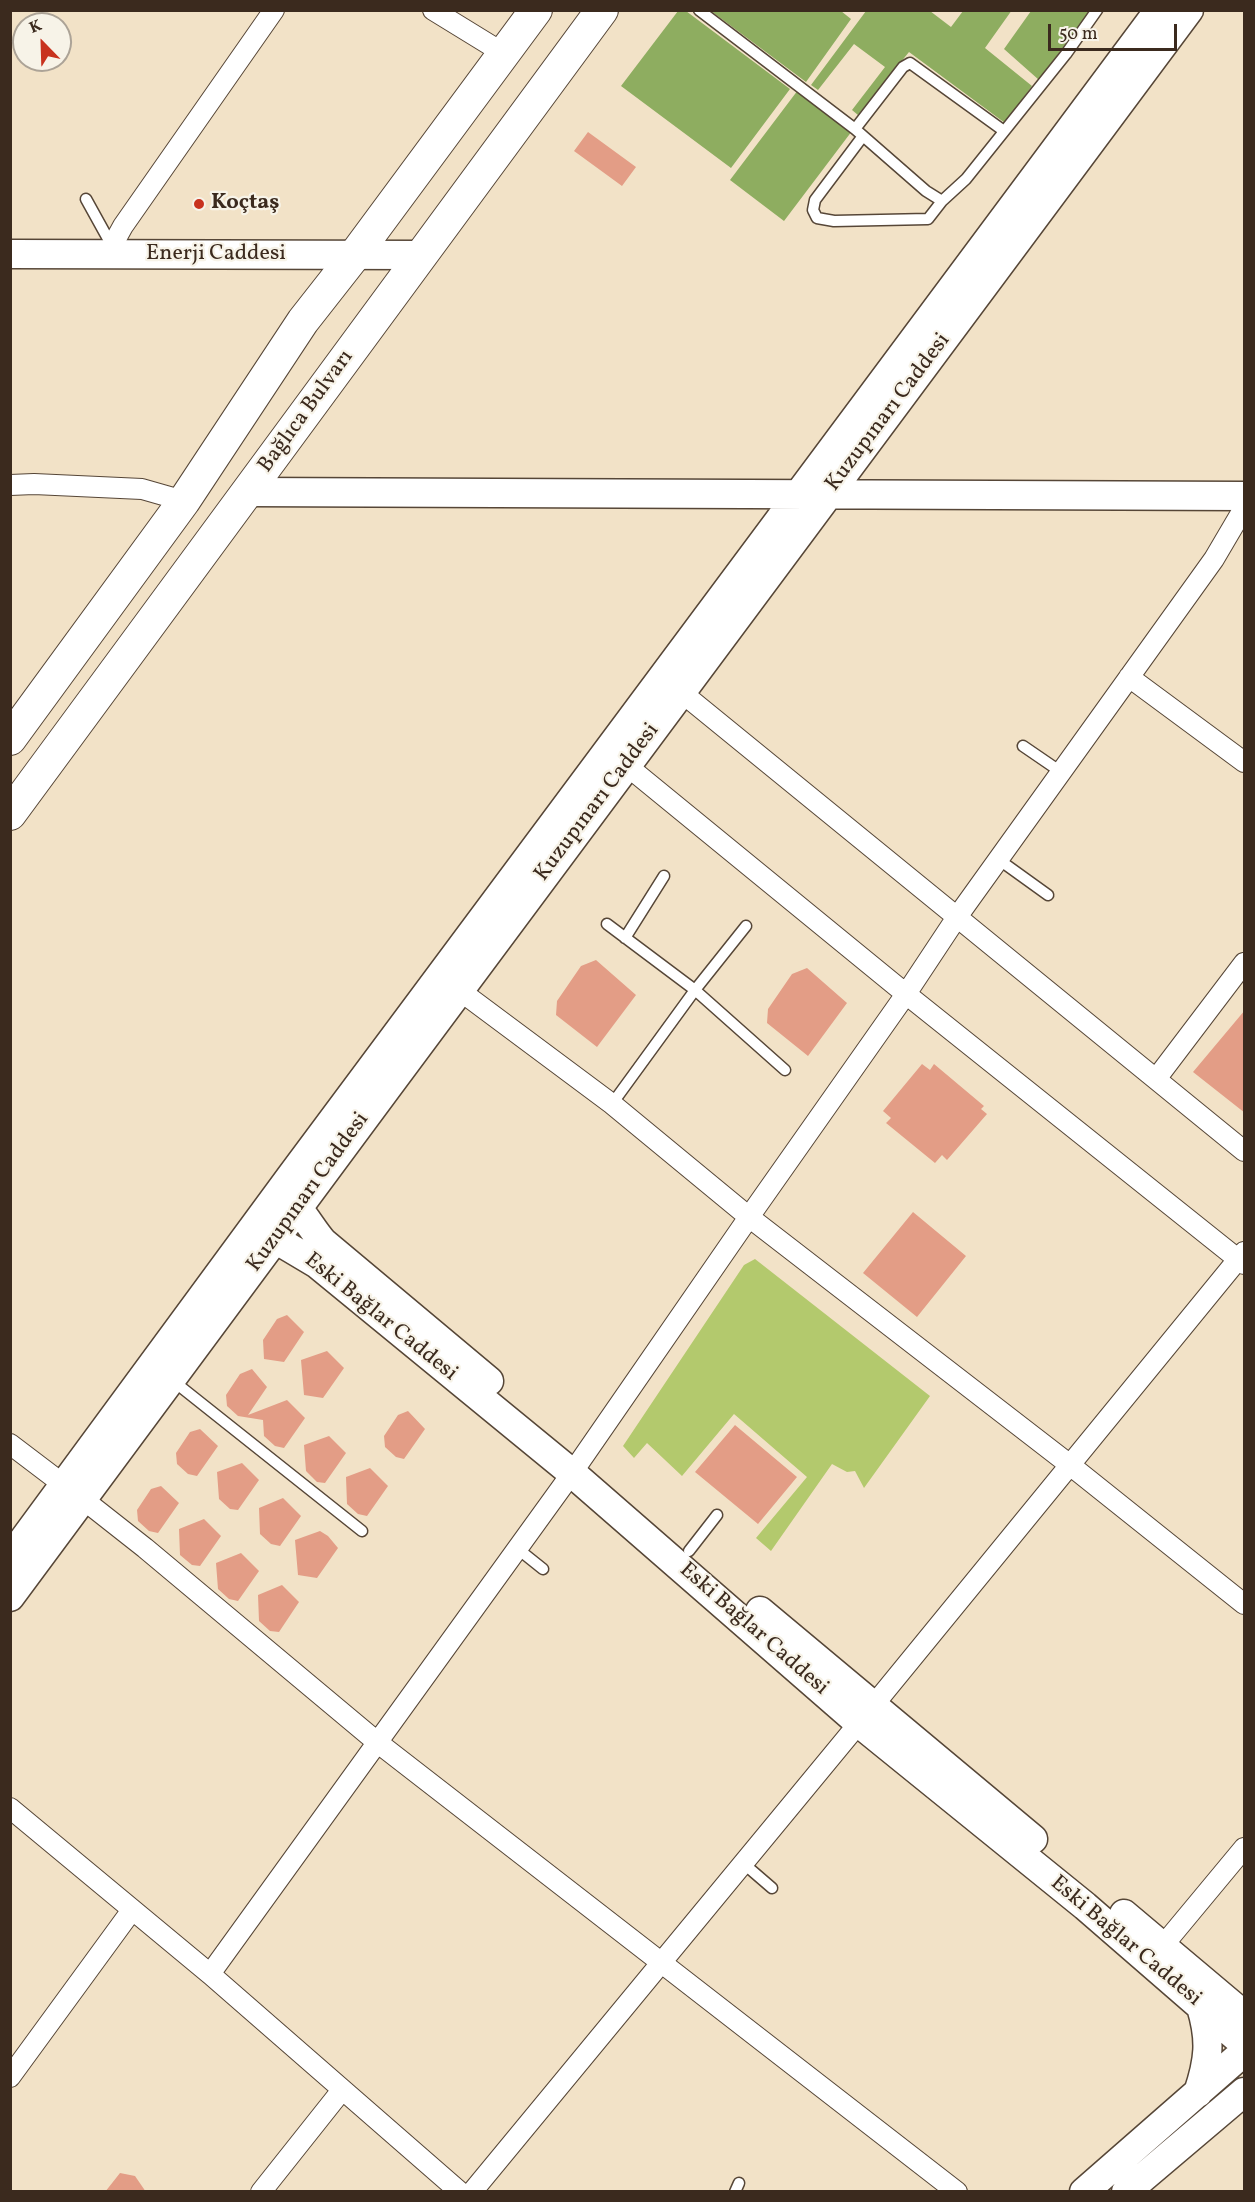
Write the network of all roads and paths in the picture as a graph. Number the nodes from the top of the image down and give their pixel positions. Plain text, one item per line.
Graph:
1 (274, 10) edge
2 (433, 10) edge
3 (536, 10) edge
4 (602, 10) edge
5 (699, 10) edge
6 (1097, 10) edge
7 (1159, 10) edge
8 (1189, 10) edge
9 (503, 53) junction
10 (1004, 131) junction
11 (859, 132) junction
12 (87, 199) dead end
13 (942, 201) junction
14 (112, 250) junction
15 (10, 254) edge
16 (422, 255) junction
17 (354, 256) junction
18 (10, 485) edge
19 (248, 492) junction
20 (814, 494) junction
21 (1245, 496) edge
22 (184, 501) junction
23 (1245, 508) edge
24 (1129, 677) junction
25 (681, 692) junction
26 (10, 739) edge
27 (1023, 746) dead end
28 (1245, 762) edge
29 (626, 765) junction
30 (1061, 772) junction
31 (10, 814) edge
32 (998, 859) junction
33 (664, 876) dead end
34 (1048, 895) dead end
35 (957, 917) junction
36 (608, 924) dead end
37 (746, 926) dead end
38 (625, 938) junction
39 (1245, 963) edge
40 (459, 990) junction
41 (695, 990) junction
42 (906, 994) junction
43 (785, 1070) dead end
44 (1156, 1079) junction
45 (612, 1104) junction
46 (1245, 1151) edge
47 (288, 1200) junction
48 (749, 1216) junction
49 (266, 1231) junction
50 (1243, 1258) edge
51 (172, 1380) junction
52 (10, 1444) edge
53 (1070, 1465) junction
54 (577, 1466) junction
55 (74, 1492) junction
56 (717, 1515) dead end
57 (362, 1530) dead end
58 (518, 1549) junction
59 (689, 1551) junction
60 (10, 1558) edge
61 (543, 1569) dead end
62 (10, 1597) edge
63 (1245, 1604) edge
64 (866, 1714) junction
65 (377, 1742) junction
66 (10, 1808) edge
67 (1245, 1848) edge
68 (743, 1863) junction
69 (772, 1888) dead end
70 (132, 1910) junction
71 (1156, 1954) junction
72 (661, 1962) junction
73 (210, 1974) junction
74 (1245, 1992) edge
75 (1204, 1995) junction
76 (1245, 2015) edge
77 (1245, 2044) edge
78 (1245, 2052) edge
79 (10, 2078) edge
80 (342, 2090) junction
81 (1198, 2093) junction
82 (1241, 2097) edge
83 (261, 2192) edge
84 (460, 2192) edge
85 (472, 2192) edge
86 (957, 2192) edge
87 (1084, 2192) edge
88 (1126, 2192) edge

1 - 14 street
2 - 9 street
3 - 9 main road
4 - 16 main road, Bağlıca Bulvarı
5 - 11 lane
6 - 10 lane
7 - 20 street, Kuzupınarı Caddesi
8 - 20 street, Kuzupınarı Caddesi
9 - 17 main road
10 - 11 lane
10 - 13 lane
11 - 13 lane
11 - 13 lane
12 - 14 lane
14 - 15 street, Enerji Caddesi
14 - 17 street, Enerji Caddesi
16 - 17 street, Enerji Caddesi
16 - 19 main road, Bağlıca Bulvarı
17 - 22 main road
18 - 22 street
19 - 20 street
19 - 31 main road, Bağlıca Bulvarı
20 - 21 street
20 - 25 street, Kuzupınarı Caddesi
20 - 47 street, Kuzupınarı Caddesi
22 - 26 main road
23 - 24 street
24 - 28 street
24 - 30 street
25 - 29 street, Kuzupınarı Caddesi
25 - 35 street
27 - 30 lane
29 - 40 street, Kuzupınarı Caddesi
29 - 42 street
30 - 32 street
32 - 34 lane
32 - 35 street
33 - 38 lane
35 - 42 street
35 - 44 street
36 - 38 lane
37 - 41 lane
38 - 41 lane
39 - 44 street
40 - 45 street
40 - 47 street, Kuzupınarı Caddesi
41 - 43 lane
41 - 45 lane
42 - 48 street
42 - 50 street
44 - 46 street
45 - 48 street
47 - 49 street, Kuzupınarı Caddesi
47 - 54 street, Eski Bağlar Caddesi
48 - 53 street
48 - 54 street
49 - 51 street, Kuzupınarı Caddesi
49 - 54 street, Eski Bağlar Caddesi
49 - 55 street, Kuzupınarı Caddesi
50 - 53 street
51 - 55 street, Kuzupınarı Caddesi
51 - 57 lane
52 - 55 street
53 - 63 street
53 - 64 street
54 - 58 street
54 - 59 street, Eski Bağlar Caddesi
54 - 64 street, Eski Bağlar Caddesi
55 - 60 street, Kuzupınarı Caddesi
55 - 62 street, Kuzupınarı Caddesi
55 - 65 street
56 - 59 lane
58 - 61 lane
58 - 65 street
59 - 64 street, Eski Bağlar Caddesi
64 - 68 street
64 - 71 street, Eski Bağlar Caddesi
65 - 72 street
65 - 73 street
66 - 70 street
67 - 71 street
68 - 69 lane
68 - 72 street
70 - 73 street
70 - 79 street
71 - 75 street, Eski Bağlar Caddesi
72 - 85 street
72 - 86 street
73 - 80 street
74 - 75 street
75 - 76 street, Eski Bağlar Caddesi
75 - 77 street, Eski Bağlar Caddesi
75 - 81 street
78 - 81 street
80 - 83 street
80 - 84 street
81 - 87 street
82 - 88 street

